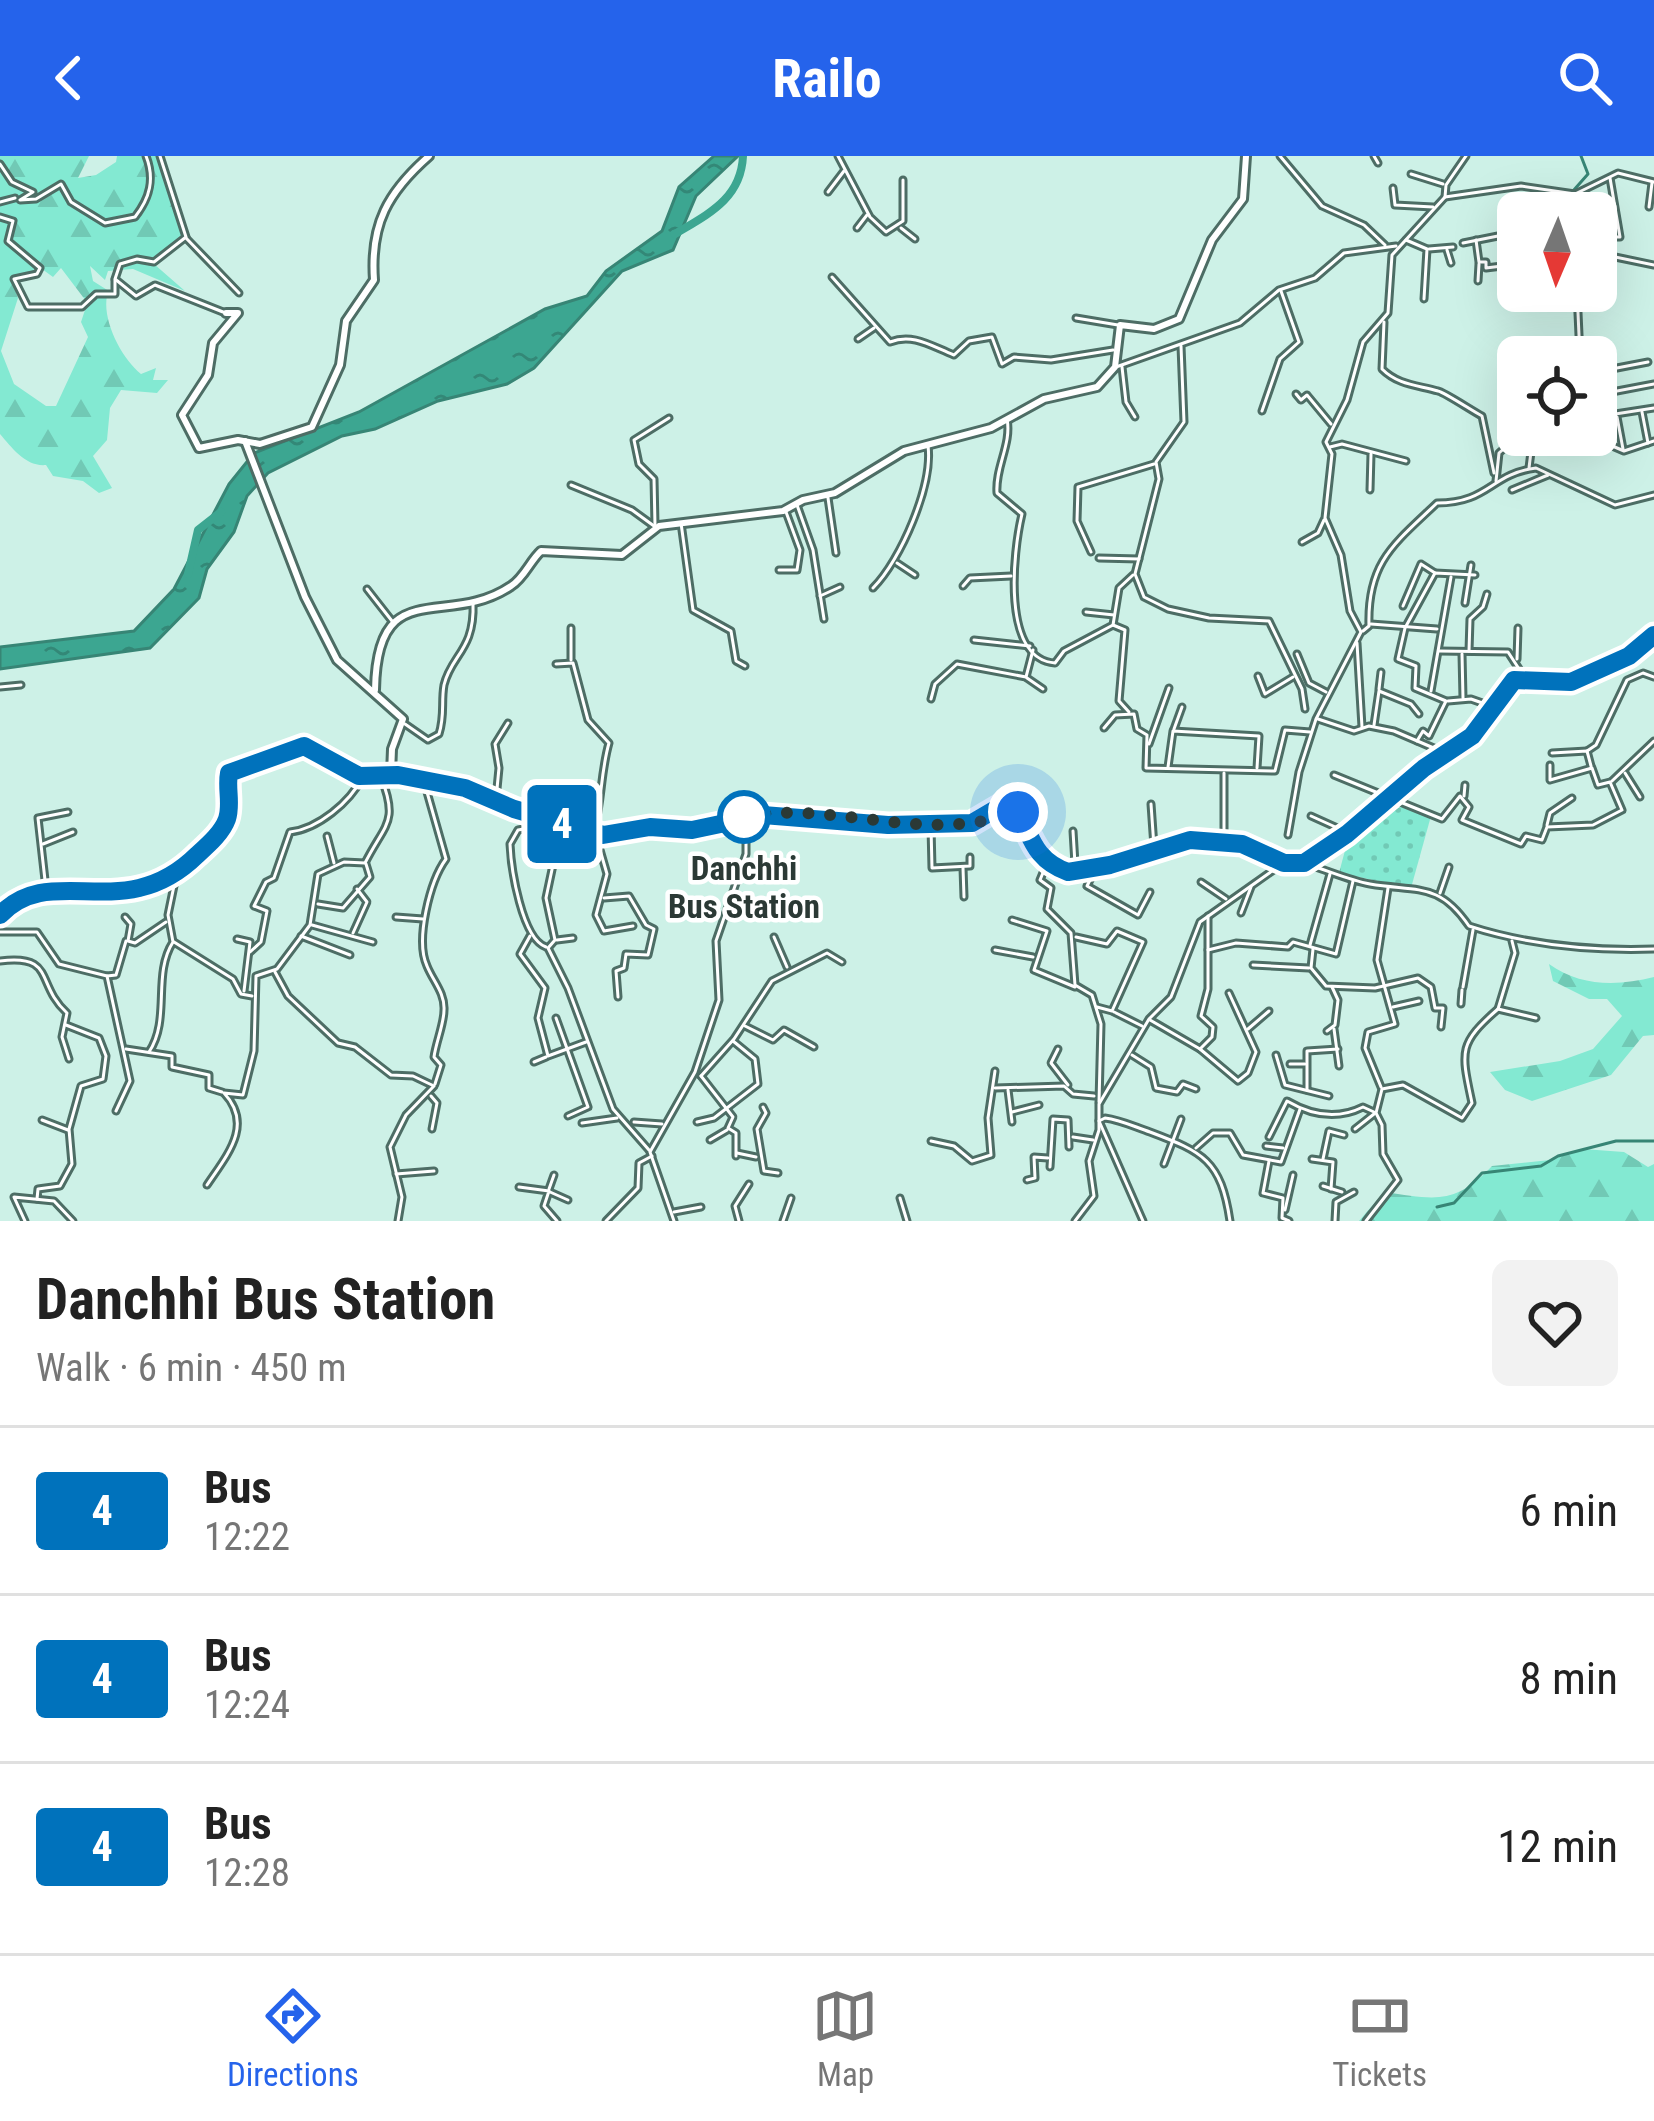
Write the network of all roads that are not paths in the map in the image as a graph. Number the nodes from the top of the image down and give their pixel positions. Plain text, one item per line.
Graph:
1 (146, 156) edge
2 (160, 156) edge
3 (429, 156) edge
4 (838, 156) edge
5 (1246, 156) edge
6 (1280, 156) edge
7 (1374, 156) edge
8 (1466, 156) edge
9 (1378, 163) dead end
10 (0, 164) edge
11 (845, 170) junction
12 (1411, 174) dead end
13 (1610, 176) junction
14 (904, 180) dead end
15 (1653, 182) edge
16 (1446, 185) junction
17 (1393, 188) dead end
18 (827, 192) dead end
19 (1562, 192) edge
20 (1579, 192) edge
21 (1613, 192) edge
22 (1445, 197) junction
23 (18, 198) junction
24 (0, 202) edge
25 (1648, 207) dead end
26 (1435, 208) junction
27 (868, 214) junction
28 (0, 217) edge
29 (900, 226) junction
30 (857, 228) dead end
31 (1497, 236) edge
32 (186, 237) junction
33 (915, 239) dead end
34 (1405, 239) junction
35 (1476, 240) junction
36 (1462, 243) dead end
37 (1386, 247) junction
38 (1397, 247) junction
39 (1427, 249) junction
40 (1617, 257) edge
41 (1479, 262) junction
42 (1450, 263) dead end
43 (1654, 265) edge
44 (1497, 267) edge
45 (832, 277) dead end
46 (115, 279) junction
47 (1478, 281) dead end
48 (1280, 289) junction
49 (239, 292) dead end
50 (1424, 299) dead end
51 (226, 313) joint
52 (1076, 318) dead end
53 (1384, 320) junction
54 (1120, 325) junction
55 (875, 327) junction
56 (858, 339) dead end
57 (1181, 346) junction
58 (1114, 350) junction
59 (1648, 362) dead end
60 (1118, 366) junction
61 (1617, 368) edge
62 (1654, 384) edge
63 (1617, 391) edge
64 (1296, 394) dead end
65 (1654, 408) edge
66 (1641, 410) junction
67 (1262, 411) dead end
68 (1617, 414) joint
69 (1135, 417) dead end
70 (669, 418) dead end
71 (1007, 419) junction
72 (1332, 425) junction
73 (245, 440) junction
74 (1651, 443) edge
75 (928, 445) junction
76 (1329, 448) junction
77 (1617, 448) edge
78 (1624, 451) junction
79 (1371, 452) junction
80 (1497, 456) edge
81 (1531, 456) edge
82 (1406, 461) dead end
83 (1155, 464) junction
84 (1529, 469) junction
85 (1494, 473) junction
86 (1549, 473) junction
87 (1496, 483) junction
88 (572, 485) dead end
89 (1370, 490) dead end
90 (1512, 490) dead end
91 (1654, 495) edge
92 (827, 496) junction
93 (796, 503) junction
94 (786, 511) junction
95 (1325, 518) junction
96 (681, 522) junction
97 (655, 527) junction
98 (1302, 542) dead end
99 (1091, 551) dead end
100 (836, 553) dead end
101 (1100, 558) dead end
102 (1141, 559) junction
103 (896, 562) junction
104 (1472, 565) dead end
105 (779, 570) dead end
106 (1435, 573) junction
107 (915, 574) dead end
108 (1135, 574) junction
109 (1012, 575) junction
110 (1452, 575) junction
111 (1473, 575) junction
112 (840, 586) dead end
113 (963, 586) dead end
114 (872, 588) dead end
115 (367, 589) dead end
116 (1487, 594) dead end
117 (817, 597) junction
118 (474, 601) junction
119 (1466, 603) dead end
120 (1403, 606) dead end
121 (1086, 612) dead end
122 (1116, 615) junction
123 (824, 619) dead end
124 (393, 622) junction
125 (1113, 625) junction
126 (1407, 625) junction
127 (1369, 626) junction
128 (572, 628) dead end
129 (1517, 628) dead end
130 (1439, 630) junction
131 (1361, 632) junction
132 (1654, 635) edge
133 (974, 640) dead end
134 (1357, 643) junction
135 (1032, 647) junction
136 (1438, 652) junction
137 (1465, 652) junction
138 (1297, 654) dead end
139 (1517, 660) junction
140 (571, 662) junction
141 (556, 664) dead end
142 (745, 666) dead end
143 (1382, 673) dead end
144 (1258, 676) dead end
145 (1294, 676) junction
146 (1026, 677) junction
147 (1654, 677) edge
148 (1523, 679) junction
149 (21, 685) dead end
150 (0, 687) edge
151 (1169, 688) dead end
152 (1042, 689) dead end
153 (375, 690) junction
154 (1379, 691) junction
155 (1326, 692) junction
156 (1431, 692) junction
157 (1463, 698) dead end
158 (931, 699) dead end
159 (1446, 701) junction
160 (1182, 707) dead end
161 (1493, 707) junction
162 (1305, 709) dead end
163 (1129, 714) junction
164 (1419, 714) dead end
165 (1316, 719) junction
166 (403, 722) junction
167 (508, 723) dead end
168 (1373, 727) junction
169 (1104, 728) dead end
170 (1364, 728) junction
171 (1173, 731) junction
172 (1312, 732) junction
173 (1417, 741) junction
174 (1654, 741) edge
175 (1147, 751) junction
176 (1587, 751) junction
177 (1445, 753) junction
178 (1552, 753) dead end
179 (1550, 765) dead end
180 (1168, 768) junction
181 (1592, 768) junction
182 (1257, 770) junction
183 (1624, 771) junction
184 (1223, 772) junction
185 (386, 775) junction
186 (1334, 775) dead end
187 (362, 776) junction
188 (423, 781) junction
189 (1610, 782) junction
190 (1465, 785) dead end
191 (1640, 796) dead end
192 (1391, 797) junction
193 (1464, 798) junction
194 (1572, 798) dead end
195 (495, 801) junction
196 (1151, 804) dead end
197 (68, 812) dead end
198 (746, 816) junction
199 (1311, 816) dead end
200 (558, 822) junction
201 (931, 826) junction
202 (1547, 826) junction
203 (1073, 831) dead end
204 (73, 832) dead end
205 (594, 833) junction
206 (1347, 834) junction
207 (1288, 835) dead end
208 (327, 836) dead end
209 (43, 844) junction
210 (1223, 844) junction
211 (1155, 849) junction
212 (970, 857) dead end
213 (1048, 862) junction
214 (365, 863) junction
215 (1284, 863) junction
216 (1304, 863) junction
217 (334, 865) junction
218 (963, 866) junction
219 (1449, 867) dead end
220 (1096, 869) junction
221 (1330, 871) junction
222 (1076, 872) junction
223 (176, 874) junction
224 (1354, 880) junction
225 (1201, 882) dead end
226 (1254, 882) junction
227 (1388, 886) junction
228 (356, 888) junction
229 (46, 891) junction
230 (1150, 892) dead end
231 (1440, 895) junction
232 (964, 897) dead end
233 (602, 898) junction
234 (1227, 900) junction
235 (315, 903) junction
236 (1208, 914) junction
237 (1241, 914) dead end
238 (0, 915) edge
239 (396, 916) dead end
240 (125, 917) dead end
241 (425, 919) junction
242 (1012, 920) dead end
243 (168, 922) junction
244 (310, 925) junction
245 (633, 926) dead end
246 (1474, 928) junction
247 (0, 932) edge
248 (353, 934) junction
249 (300, 935) junction
250 (530, 936) junction
251 (774, 937) dead end
252 (573, 938) dead end
253 (1073, 938) junction
254 (237, 939) dead end
255 (1514, 939) junction
256 (555, 940) junction
257 (128, 941) junction
258 (172, 942) junction
259 (374, 943) dead end
260 (548, 948) junction
261 (1311, 948) junction
262 (1654, 949) edge
263 (995, 950) dead end
264 (1208, 950) junction
265 (250, 952) junction
266 (350, 955) dead end
267 (1035, 957) junction
268 (0, 961) edge
269 (842, 962) dead end
270 (1253, 965) dead end
271 (788, 968) junction
272 (1311, 968) junction
273 (274, 971) junction
274 (106, 976) junction
275 (1332, 985) junction
276 (1383, 986) junction
277 (1076, 988) junction
278 (1229, 993) dead end
279 (245, 995) junction
280 (253, 996) junction
281 (618, 997) dead end
282 (1420, 1001) dead end
283 (1461, 1004) dead end
284 (1096, 1007) junction
285 (1391, 1007) junction
286 (1436, 1008) junction
287 (1498, 1009) junction
288 (1112, 1011) junction
289 (1269, 1011) dead end
290 (1432, 1017) dead end
291 (556, 1018) dead end
292 (1536, 1018) dead end
293 (1149, 1019) junction
294 (66, 1025) junction
295 (744, 1026) junction
296 (1144, 1027) junction
297 (1441, 1027) dead end
298 (1247, 1030) junction
299 (588, 1042) junction
300 (733, 1042) junction
301 (814, 1047) dead end
302 (124, 1049) junction
303 (566, 1049) junction
304 (1058, 1049) dead end
305 (1200, 1049) junction
306 (1338, 1049) junction
307 (149, 1052) junction
308 (1131, 1054) junction
309 (1276, 1055) dead end
310 (548, 1056) junction
311 (69, 1059) dead end
312 (534, 1062) dead end
313 (1290, 1064) dead end
314 (1306, 1065) junction
315 (1340, 1066) dead end
316 (995, 1071) dead end
317 (694, 1072) junction
318 (701, 1076) junction
319 (434, 1086) junction
320 (1069, 1087) junction
321 (992, 1088) junction
322 (1008, 1088) junction
323 (1196, 1089) dead end
324 (1382, 1089) junction
325 (1308, 1092) junction
326 (224, 1093) junction
327 (430, 1095) junction
328 (1096, 1096) junction
329 (1329, 1096) dead end
330 (1099, 1104) junction
331 (1040, 1105) dead end
332 (763, 1107) dead end
333 (1300, 1109) junction
334 (726, 1110) junction
335 (116, 1112) dead end
336 (1011, 1113) junction
337 (1376, 1113) junction
338 (568, 1116) dead end
339 (619, 1118) junction
340 (1181, 1119) dead end
341 (42, 1120) dead end
342 (1099, 1121) junction
343 (634, 1122) dead end
344 (698, 1122) dead end
345 (1012, 1122) dead end
346 (582, 1123) dead end
347 (663, 1124) junction
348 (432, 1129) dead end
349 (728, 1129) junction
350 (1355, 1129) dead end
351 (69, 1130) junction
352 (1344, 1135) dead end
353 (1071, 1137) junction
354 (1269, 1137) dead end
355 (1175, 1139) junction
356 (710, 1140) dead end
357 (1095, 1140) junction
358 (931, 1141) dead end
359 (1266, 1146) dead end
360 (1070, 1147) dead end
361 (1195, 1149) junction
362 (1285, 1149) junction
363 (651, 1154) junction
364 (758, 1157) junction
365 (1050, 1158) junction
366 (1312, 1159) dead end
367 (1269, 1161) junction
368 (1324, 1161) junction
369 (1164, 1164) dead end
370 (1050, 1167) dead end
371 (434, 1171) dead end
372 (778, 1173) dead end
373 (394, 1174) junction
374 (554, 1174) dead end
375 (1293, 1175) dead end
376 (1028, 1180) dead end
377 (748, 1184) dead end
378 (207, 1185) dead end
379 (1323, 1186) dead end
380 (519, 1187) dead end
381 (1331, 1189) junction
382 (549, 1191) junction
383 (1354, 1192) dead end
384 (1344, 1193) junction
385 (791, 1198) dead end
386 (900, 1198) dead end
387 (37, 1199) junction
388 (568, 1200) dead end
389 (701, 1207) dead end
390 (1283, 1210) junction
391 (673, 1213) junction
392 (25, 1221) edge
393 (73, 1221) edge
394 (398, 1221) edge
395 (557, 1221) edge
396 (606, 1221) edge
397 (674, 1221) edge
398 (739, 1221) edge
399 (783, 1221) edge
400 (907, 1221) edge
401 (1075, 1221) edge
402 (1143, 1221) edge
403 (1230, 1221) edge
404 (1288, 1221) edge
405 (1335, 1221) edge
406 (1366, 1221) edge

1 - 23 street
2 - 32 street
3 - 73 street
4 - 11 street
5 - 54 street
6 - 37 street
7 - 9 street
8 - 16 street
10 - 23 street
11 - 18 street
11 - 27 street
12 - 16 street
13 - 15 street
13 - 20 street
13 - 21 street
14 - 29 street
15 - 25 street
16 - 22 street
17 - 26 street
19 - 22 street
22 - 26 street
23 - 24 street
26 - 34 street
27 - 29 street
27 - 30 street
28 - 46 street
29 - 33 street
31 - 35 street
32 - 46 street
32 - 49 street
34 - 38 street
34 - 39 street
35 - 36 street
35 - 41 street
37 - 38 street
37 - 48 street
38 - 53 street
39 - 42 street
39 - 50 street
40 - 43 street
41 - 44 street
41 - 47 street
45 - 55 street
46 - 51 street
48 - 57 street
48 - 67 street
51 - 73 street
52 - 54 street
53 - 72 street
53 - 85 street
54 - 58 street
55 - 56 street
55 - 58 street
57 - 60 street
57 - 83 street
58 - 60 street
59 - 61 street
60 - 69 street
60 - 71 street
62 - 63 street
64 - 72 street
65 - 66 street
66 - 68 street
66 - 74 street
68 - 78 street
70 - 97 street
71 - 75 street
71 - 109 street
72 - 76 street
73 - 153 street
74 - 78 street
75 - 92 street
75 - 103 street
76 - 79 street
76 - 95 street
77 - 78 street
79 - 82 street
79 - 89 street
80 - 85 street
81 - 84 street
83 - 99 street
83 - 102 street
84 - 86 street
84 - 87 street
85 - 87 street
86 - 90 street
86 - 91 street
87 - 127 street
88 - 97 street
92 - 93 street
92 - 100 street
93 - 94 street
93 - 117 street
94 - 96 street
94 - 105 street
95 - 98 street
95 - 131 street
96 - 97 street
96 - 142 street
97 - 118 street
101 - 102 street
102 - 108 street
103 - 107 street
103 - 114 street
104 - 111 street
106 - 110 street
106 - 120 street
106 - 126 street
108 - 122 street
108 - 145 street
109 - 113 street
109 - 135 street
110 - 111 street
110 - 130 street
111 - 119 street
112 - 117 street
115 - 124 street
116 - 137 street
117 - 123 street
118 - 124 street
118 - 166 street
121 - 122 street
122 - 125 street
124 - 153 street
125 - 135 street
125 - 163 street
126 - 127 street
126 - 130 street
126 - 156 street
127 - 131 street
128 - 140 street
129 - 139 street
130 - 136 street
131 - 134 street
132 - 148 main road
133 - 135 street
134 - 155 street
134 - 170 street
135 - 146 street
136 - 137 street
136 - 156 street
137 - 139 street
137 - 157 street
138 - 155 street
139 - 148 street
140 - 141 street
140 - 205 street
143 - 154 street
144 - 145 street
145 - 162 street
146 - 152 street
146 - 158 street
147 - 176 street
148 - 161 main road
149 - 150 street
151 - 175 street
153 - 166 street
154 - 164 street
154 - 168 street
155 - 165 street
156 - 159 street
159 - 161 street
159 - 173 street
160 - 171 street
161 - 177 main road
163 - 169 street
163 - 175 street
165 - 170 street
165 - 172 street
166 - 185 street
167 - 195 street
168 - 170 street
168 - 173 street
171 - 180 street
171 - 182 street
172 - 182 street
172 - 207 street
173 - 177 street
174 - 183 street
175 - 180 street
176 - 178 street
176 - 181 street
177 - 192 main road
179 - 181 street
180 - 184 street
181 - 189 street
182 - 184 street
183 - 189 street
183 - 191 street
184 - 210 street
185 - 187 main road
185 - 188 main road
185 - 214 street
186 - 192 street
187 - 223 main road
187 - 265 street
188 - 195 main road
188 - 241 street
189 - 202 street
190 - 193 street
192 - 193 street
192 - 206 main road
193 - 202 street
194 - 202 street
195 - 200 main road
196 - 211 street
197 - 209 street
198 - 201 main road
198 - 205 main road
198 - 317 street
199 - 206 street
200 - 205 main road
200 - 250 street
200 - 256 street
201 - 213 main road
201 - 218 street
203 - 222 street
204 - 209 street
205 - 233 street
206 - 216 main road
208 - 217 street
209 - 229 street
210 - 211 main road
210 - 215 main road
211 - 220 main road
212 - 218 street
213 - 222 main road
213 - 253 street
214 - 217 street
214 - 228 street
215 - 216 main road
215 - 226 street
216 - 221 street
217 - 235 street
218 - 232 street
219 - 231 street
220 - 222 main road
220 - 230 street
221 - 224 street
221 - 261 street
223 - 229 main road
223 - 243 street
224 - 227 street
224 - 261 street
225 - 234 street
226 - 234 street
226 - 237 street
227 - 231 street
227 - 276 street
228 - 235 street
228 - 248 street
229 - 238 main road
231 - 246 street
233 - 245 street
233 - 281 street
234 - 236 street
235 - 244 street
236 - 264 street
236 - 293 street
239 - 241 street
240 - 257 street
241 - 319 street
242 - 267 street
243 - 257 street
243 - 258 street
244 - 248 street
244 - 249 street
246 - 255 street
246 - 283 street
247 - 274 street
248 - 259 street
249 - 266 street
249 - 273 street
250 - 260 street
250 - 310 street
251 - 271 street
252 - 256 street
253 - 277 street
253 - 288 street
254 - 265 street
255 - 262 street
255 - 287 street
256 - 260 street
257 - 274 street
258 - 279 street
258 - 307 street
260 - 299 street
261 - 264 street
261 - 272 street
263 - 267 street
264 - 305 street
265 - 279 street
267 - 277 street
268 - 294 street
269 - 271 street
270 - 272 street
271 - 295 street
272 - 275 street
273 - 280 street
273 - 319 street
274 - 302 street
275 - 276 street
275 - 306 street
276 - 285 street
276 - 286 street
277 - 284 street
278 - 298 street
279 - 280 street
280 - 326 street
282 - 285 street
284 - 288 street
284 - 328 street
285 - 324 street
286 - 290 street
286 - 297 street
287 - 292 street
287 - 324 street
288 - 296 street
289 - 298 street
291 - 303 street
293 - 296 street
293 - 305 street
294 - 311 street
294 - 351 street
295 - 300 street
295 - 301 street
296 - 308 street
298 - 305 street
299 - 303 street
299 - 339 street
300 - 318 street
300 - 334 street
302 - 307 street
302 - 335 street
303 - 310 street
303 - 338 street
304 - 320 street
306 - 314 street
306 - 315 street
307 - 326 street
308 - 323 street
308 - 330 street
309 - 325 street
310 - 312 street
313 - 314 street
314 - 325 street
316 - 321 street
317 - 318 street
317 - 347 street
318 - 334 street
319 - 327 street
320 - 322 street
320 - 328 street
321 - 322 street
321 - 358 street
322 - 336 street
324 - 337 street
325 - 329 street
326 - 378 street
327 - 348 street
327 - 373 street
328 - 330 street
330 - 342 street
331 - 336 street
332 - 364 street
333 - 337 street
333 - 354 street
333 - 362 street
334 - 344 street
334 - 349 street
336 - 345 street
337 - 350 street
337 - 406 street
339 - 346 street
339 - 363 street
340 - 355 street
341 - 351 street
342 - 355 street
342 - 357 street
342 - 402 street
343 - 347 street
347 - 363 street
349 - 356 street
349 - 364 street
351 - 387 street
352 - 368 street
353 - 357 street
353 - 360 street
353 - 365 street
355 - 361 street
355 - 369 street
357 - 401 street
359 - 362 street
361 - 367 street
361 - 403 street
362 - 367 street
363 - 391 street
363 - 396 street
364 - 372 street
365 - 370 street
365 - 376 street
366 - 368 street
367 - 390 street
368 - 381 street
371 - 373 street
373 - 394 street
374 - 382 street
375 - 390 street
377 - 398 street
379 - 381 street
380 - 382 street
381 - 384 street
382 - 388 street
382 - 395 street
383 - 384 street
384 - 405 street
385 - 399 street
386 - 400 street
387 - 392 street
387 - 393 street
389 - 391 street
390 - 404 street
391 - 397 street

